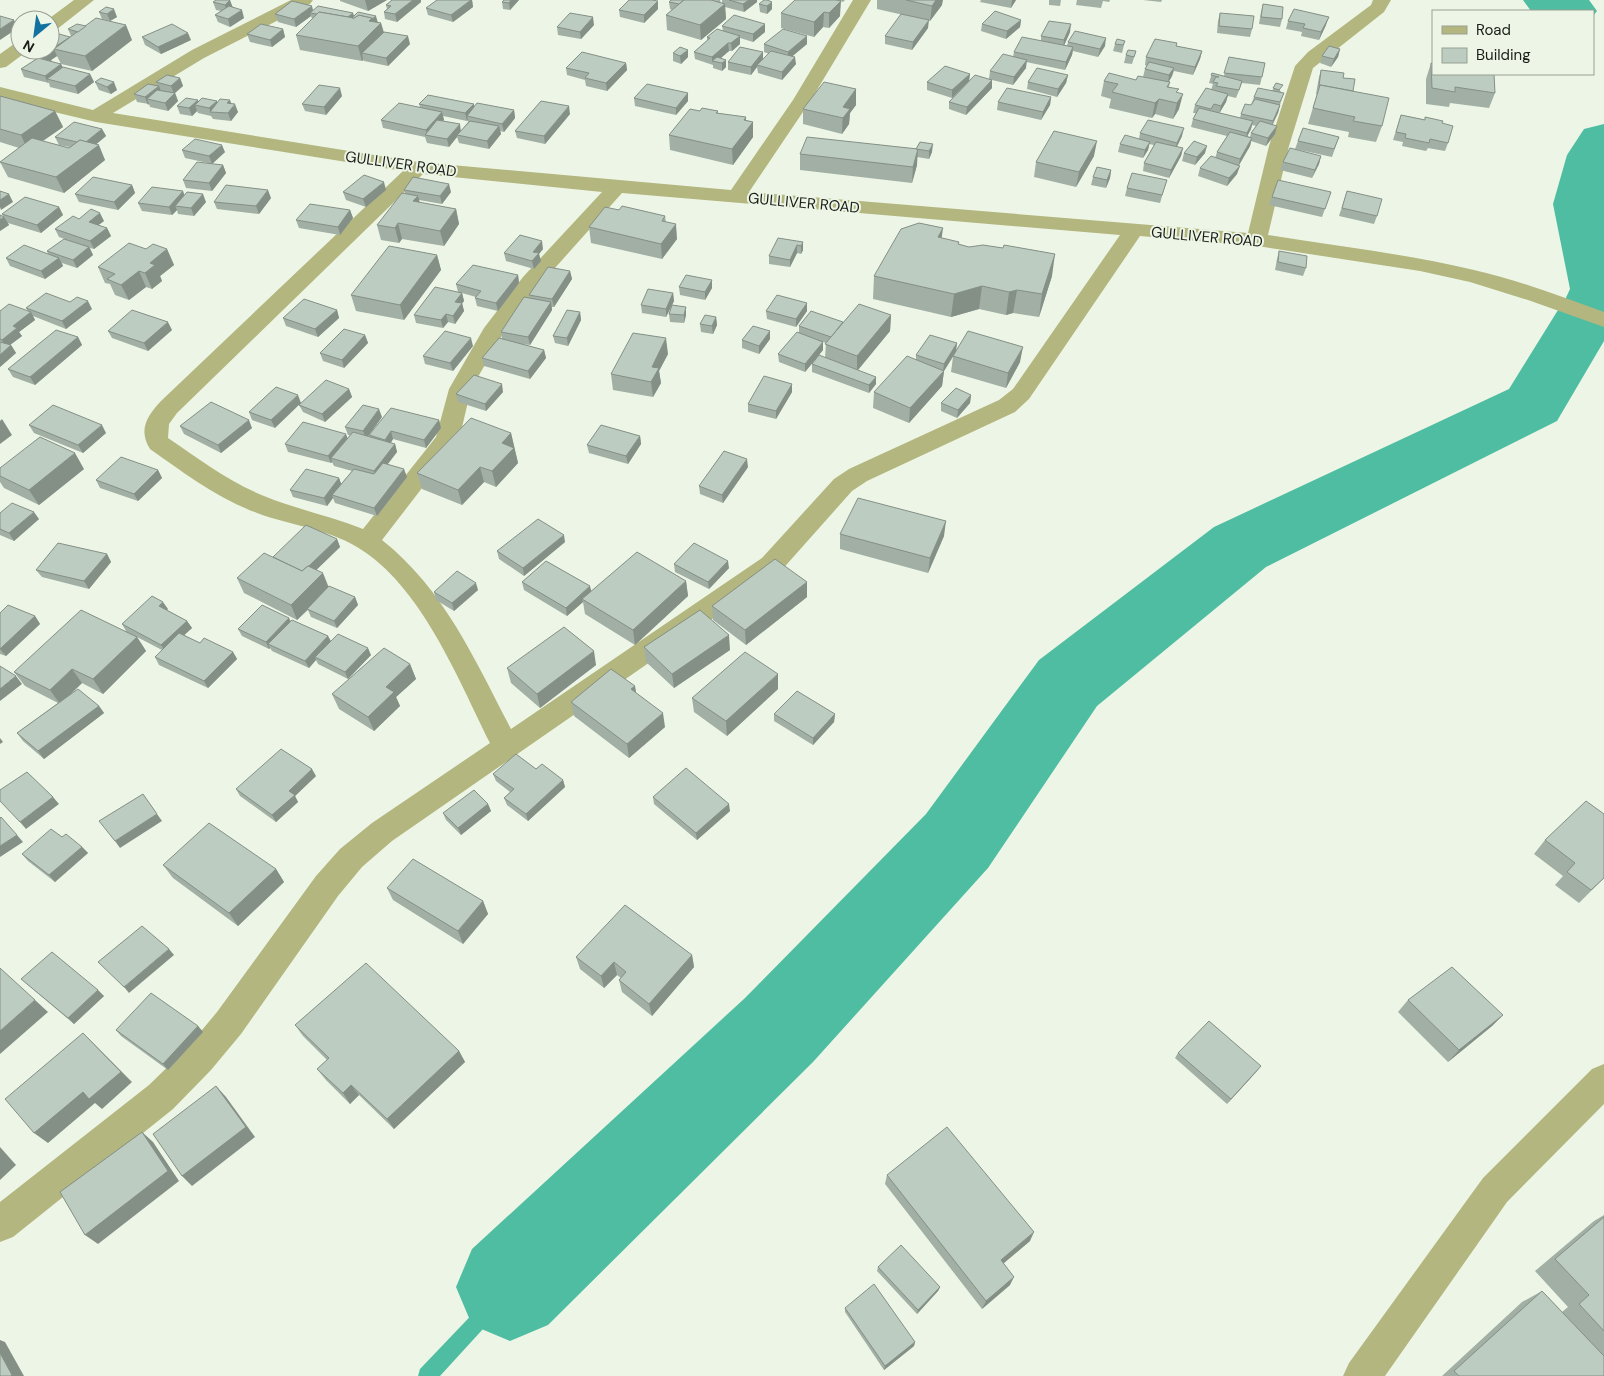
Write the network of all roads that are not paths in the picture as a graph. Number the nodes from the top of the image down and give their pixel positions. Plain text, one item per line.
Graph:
1 (85, 0) edge
2 (304, 0) edge
3 (862, 0) edge
4 (1382, 0) edge
5 (60, 19) edge
6 (0, 93) edge
7 (96, 116) junction
8 (418, 168) junction
9 (617, 188) junction
10 (736, 197) junction
11 (1133, 231) junction
12 (1258, 240) junction
13 (1604, 320) edge
14 (367, 541) junction
15 (506, 747) junction
16 (1604, 1080) edge
17 (0, 1224) edge
18 (1362, 1376) edge

1 - 5 street
2 - 7 street
3 - 10 street
4 - 12 street
6 - 7 street, GULLIVER ROAD
7 - 8 street, GULLIVER ROAD
8 - 9 street, GULLIVER ROAD
8 - 14 street
9 - 10 street, GULLIVER ROAD
9 - 14 street
10 - 11 street, GULLIVER ROAD
11 - 12 street, GULLIVER ROAD
11 - 15 street
12 - 13 street, GULLIVER ROAD
14 - 15 street
15 - 17 street
16 - 18 street

